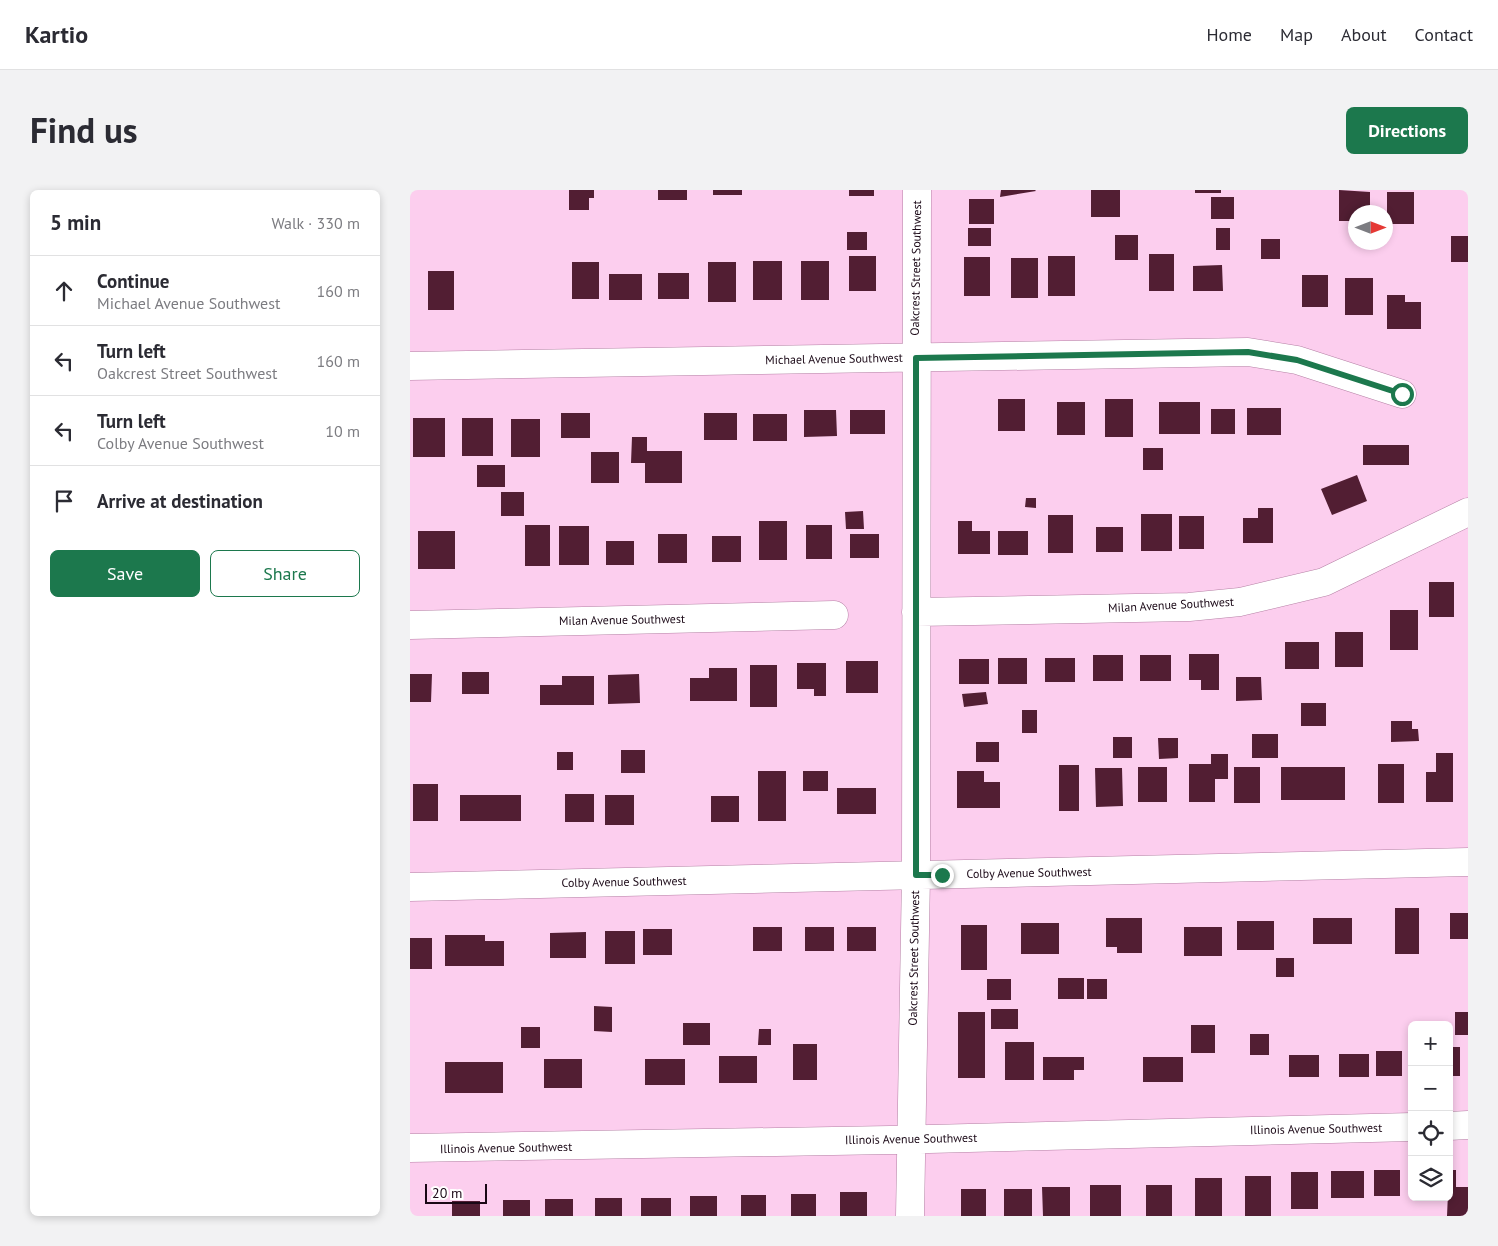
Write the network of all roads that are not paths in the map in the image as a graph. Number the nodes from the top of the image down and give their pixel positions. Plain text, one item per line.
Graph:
1 (917, 190) edge
2 (916, 358) junction
3 (410, 366) edge
4 (1402, 394) dead end
5 (1468, 512) edge
6 (916, 612) junction
7 (834, 615) dead end
8 (410, 626) edge
9 (1468, 862) edge
10 (916, 875) junction
11 (410, 887) edge
12 (1468, 1125) edge
13 (1453, 1126) edge
14 (1408, 1127) edge
15 (910, 1139) junction
16 (410, 1148) edge
17 (910, 1216) edge

1 - 2 street, Oakcrest Street Southwest
2 - 3 street, Michael Avenue Southwest
2 - 4 street, Michael Avenue Southwest
2 - 6 street, Oakcrest Street Southwest
5 - 6 street, Milan Avenue Southwest
6 - 10 street, Oakcrest Street Southwest
7 - 8 street, Milan Avenue Southwest
9 - 10 street, Colby Avenue Southwest
10 - 11 street, Colby Avenue Southwest
10 - 15 street, Oakcrest Street Southwest
12 - 13 street
14 - 15 street, Illinois Avenue Southwest
15 - 16 street, Illinois Avenue Southwest
15 - 17 street, Oakcrest Street Southwest

